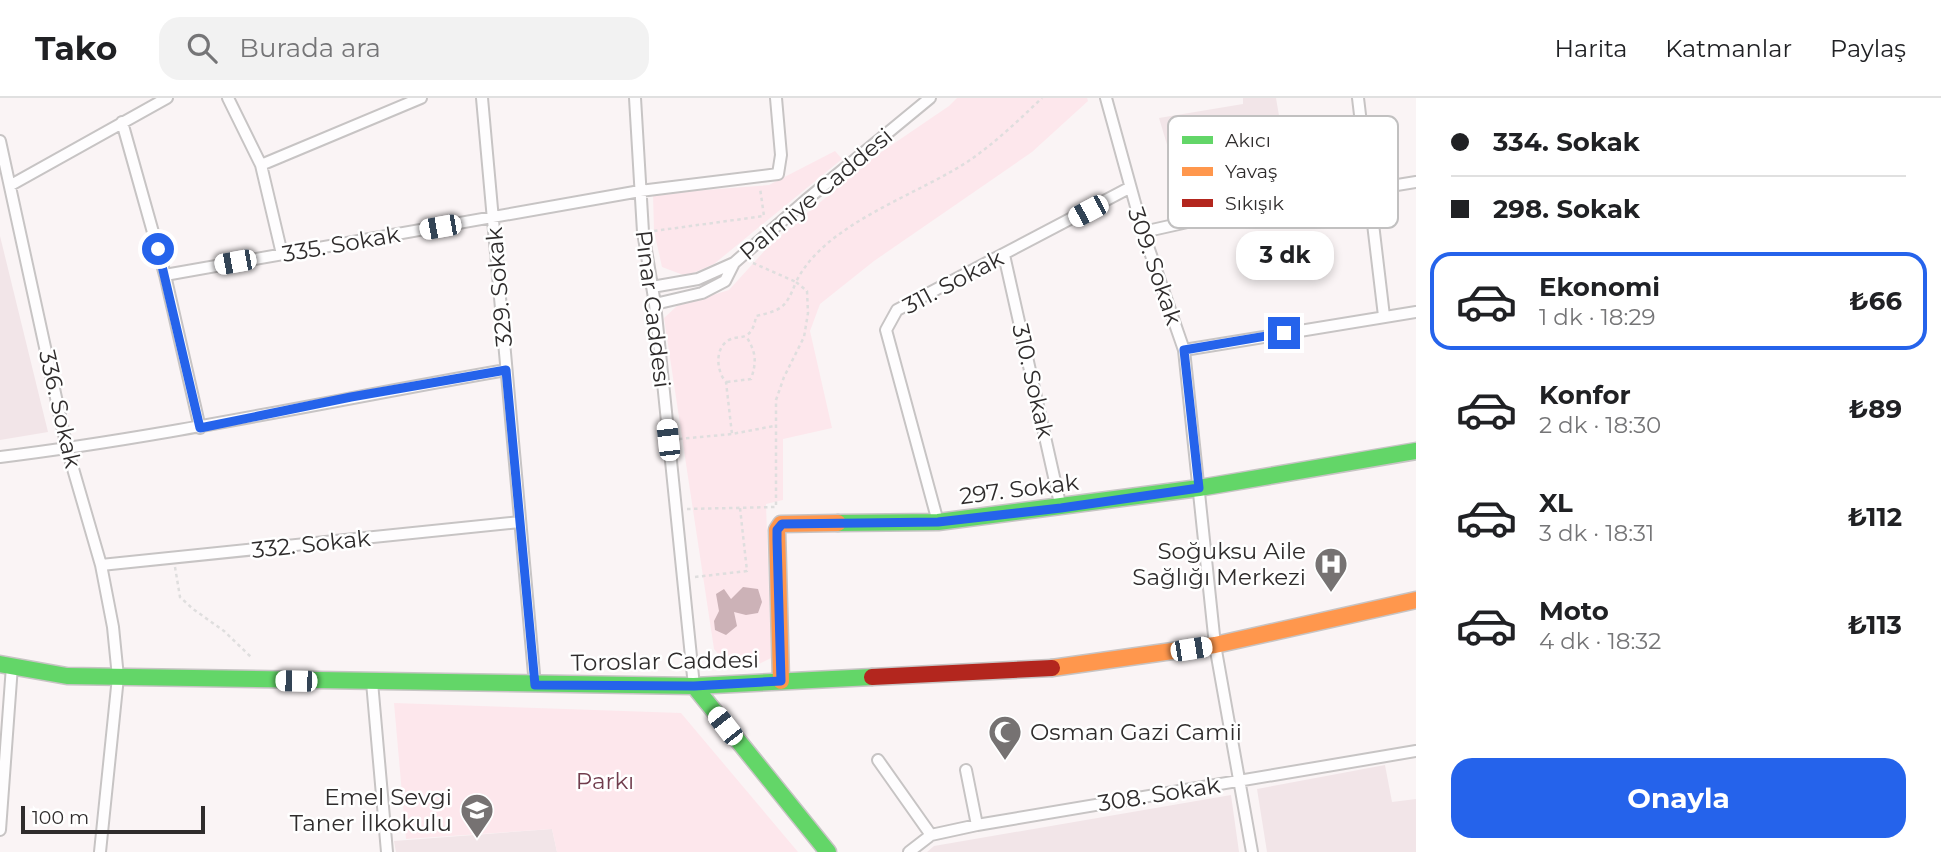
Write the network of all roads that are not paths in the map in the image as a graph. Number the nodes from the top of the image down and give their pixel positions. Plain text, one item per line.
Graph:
1 (167, 98) edge
2 (228, 98) edge
3 (421, 98) edge
4 (482, 98) edge
5 (635, 98) edge
6 (776, 98) edge
7 (930, 98) edge
8 (1106, 98) edge
9 (1358, 98) edge
10 (1360, 116) edge
11 (122, 122) junction
12 (0, 141) edge
13 (261, 165) junction
14 (1416, 182) edge
15 (11, 185) junction
16 (1398, 185) edge
17 (1129, 188) junction
18 (640, 191) junction
19 (493, 218) junction
20 (1168, 226) edge
21 (1373, 228) edge
22 (1143, 232) junction
23 (282, 254) junction
24 (1004, 255) junction
25 (734, 263) junction
26 (165, 275) junction
27 (652, 287) junction
28 (655, 304) junction
29 (1416, 312) edge
30 (1384, 316) junction
31 (1184, 350) junction
32 (506, 370) junction
33 (200, 428) junction
34 (67, 448) junction
35 (1416, 451) edge
36 (0, 457) edge
37 (1199, 488) junction
38 (1061, 508) junction
39 (520, 522) junction
40 (938, 522) junction
41 (101, 565) junction
42 (1416, 600) edge
43 (1215, 645) junction
44 (0, 654) edge
45 (6, 665) edge
46 (118, 677) junction
47 (781, 681) junction
48 (372, 682) junction
49 (535, 685) junction
50 (694, 686) junction
51 (1416, 751) edge
52 (878, 760) dead end
53 (966, 770) dead end
54 (1241, 781) junction
55 (976, 825) junction
56 (0, 830) edge
57 (931, 835) junction
58 (100, 852) edge
59 (387, 852) edge
60 (828, 852) edge
61 (909, 852) edge
62 (1252, 852) edge

1 - 11 street
2 - 13 street
3 - 13 street
4 - 19 street, 329. Sokak
5 - 18 street, Pınar Caddesi
6 - 18 street, 335. Sokak
7 - 25 street, Palmiye Caddesi
8 - 17 street, 309. Sokak
9 - 10 street
11 - 15 street
11 - 26 street
12 - 15 street, 336. Sokak
13 - 23 street
14 - 16 street
15 - 34 street, 336. Sokak
17 - 22 street, 309. Sokak
17 - 24 street, 311. Sokak
18 - 19 street, 335. Sokak
18 - 27 street, Pınar Caddesi
19 - 23 street, 335. Sokak
19 - 32 street, 329. Sokak
20 - 22 street
21 - 30 street
22 - 31 street, 309. Sokak
23 - 26 street, 335. Sokak
24 - 38 street, 310. Sokak
24 - 40 street, 311. Sokak
25 - 27 street, Palmiye Caddesi
25 - 28 street, Palmiye Caddesi
26 - 33 street
27 - 28 street, Pınar Caddesi
28 - 50 street, Pınar Caddesi
29 - 30 street
30 - 31 street
31 - 37 street, 309. Sokak
32 - 33 street
32 - 39 street, 329. Sokak
33 - 34 street
34 - 36 street
34 - 41 street, 336. Sokak
35 - 37 main road, 297. Sokak
37 - 38 main road, 297. Sokak
37 - 43 street, 309. Sokak
38 - 40 main road, 297. Sokak
39 - 41 street, 332. Sokak
39 - 49 street, 329. Sokak
40 - 47 main road, 297. Sokak
41 - 46 street, 336. Sokak
42 - 43 main road, Toroslar Caddesi
43 - 47 main road, Toroslar Caddesi
43 - 54 street, 309. Sokak
44 - 46 main road, Toroslar Caddesi
45 - 46 main road, Toroslar Caddesi
45 - 56 street
46 - 48 main road, Toroslar Caddesi
46 - 58 street, 336. Sokak
47 - 50 main road, Toroslar Caddesi
48 - 49 main road, Toroslar Caddesi
48 - 59 street
49 - 50 main road, Toroslar Caddesi
50 - 60 main road
51 - 54 street, 308. Sokak
52 - 57 street
53 - 55 street
54 - 55 street, 308. Sokak
54 - 62 street, 309. Sokak
55 - 57 street, 308. Sokak
57 - 61 street, 308. Sokak

